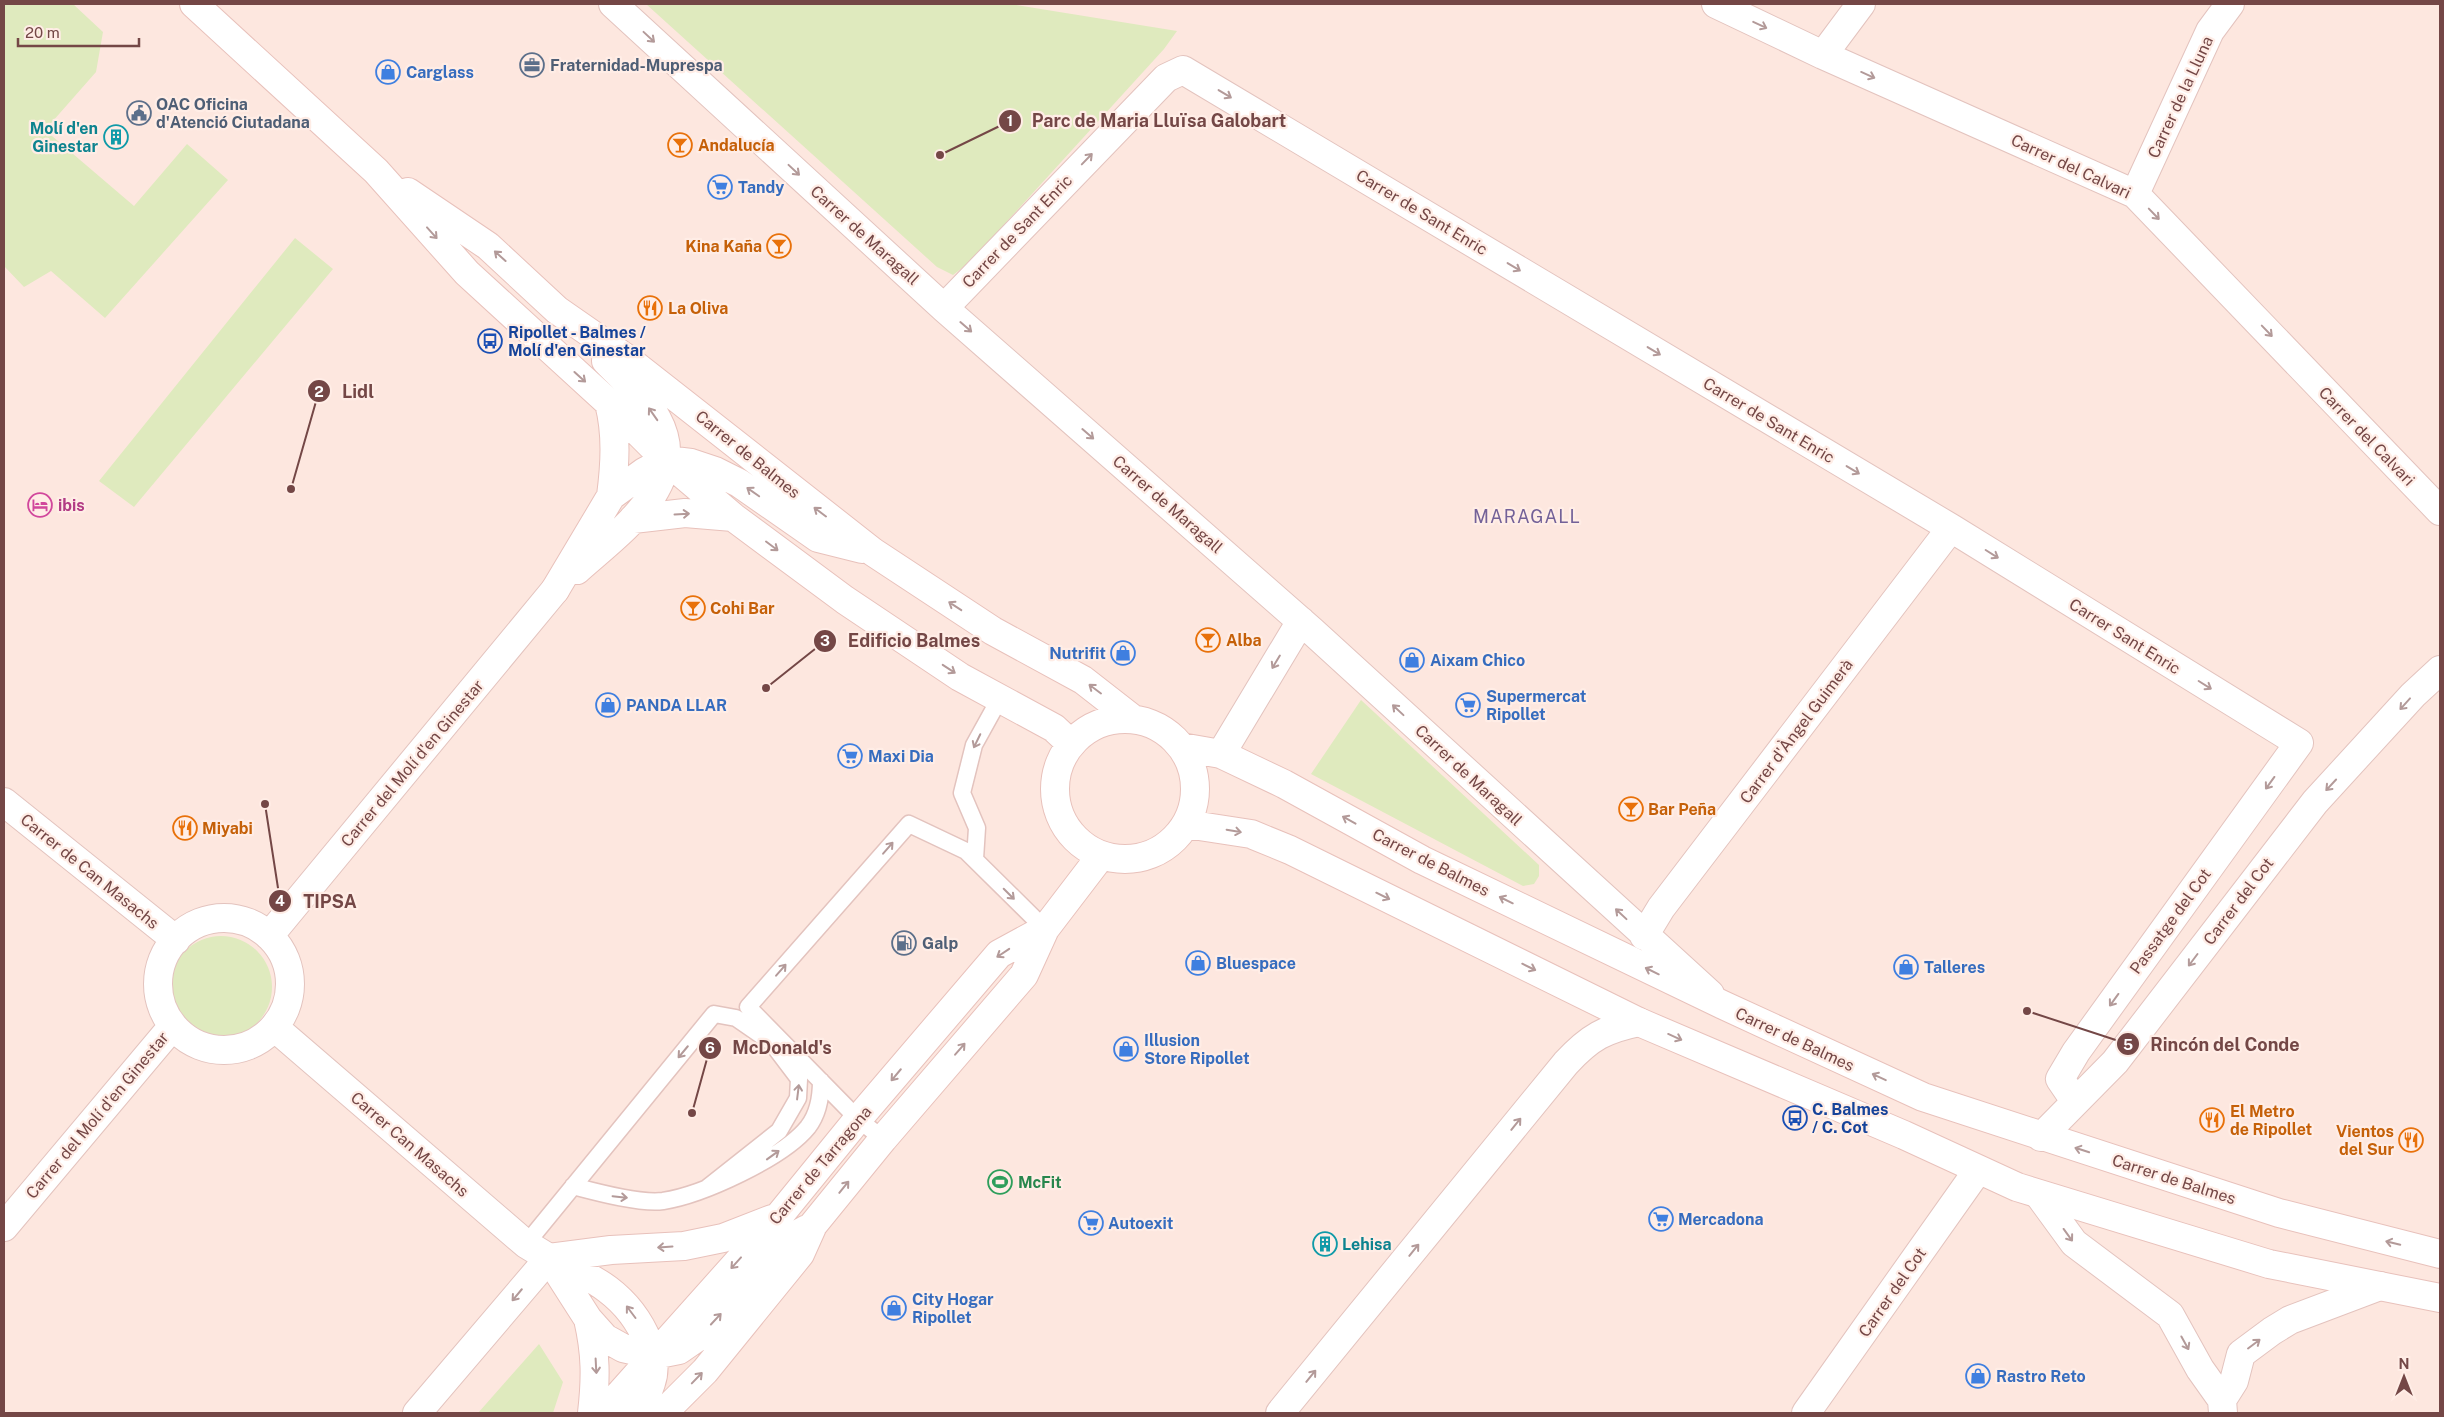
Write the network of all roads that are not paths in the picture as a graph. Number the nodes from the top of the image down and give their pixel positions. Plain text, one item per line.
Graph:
1 (194, 4) edge
2 (613, 4) edge
3 (1716, 4) edge
4 (1861, 4) edge
5 (2230, 4) edge
6 (1823, 55) junction
7 (376, 171) junction
8 (2135, 194) junction
9 (944, 308) junction
10 (557, 310) junction
11 (608, 403) junction
12 (666, 460) junction
13 (611, 496) junction
14 (2440, 511) edge
15 (733, 517) junction
16 (633, 519) junction
17 (1951, 528) junction
18 (873, 552) junction
19 (555, 590) junction
20 (1301, 621) junction
21 (2440, 670) edge
22 (1000, 698) junction
23 (1133, 719) junction
24 (1070, 743) junction
25 (2299, 743) joint
26 (1182, 747) junction
27 (1221, 754) junction
28 (4, 802) edge
29 (1186, 824) junction
30 (1100, 857) junction
31 (975, 859) junction
32 (1045, 929) junction
33 (269, 936) junction
34 (1644, 936) junction
35 (176, 940) junction
36 (1722, 1005) junction
37 (1639, 1022) junction
38 (172, 1027) junction
39 (274, 1027) junction
40 (821, 1080) junction
41 (2075, 1101) junction
42 (858, 1119) junction
43 (2041, 1136) junction
44 (883, 1138) junction
45 (1978, 1170) junction
46 (573, 1186) junction
47 (707, 1188) junction
48 (2039, 1195) junction
49 (779, 1216) junction
50 (813, 1225) junction
51 (4, 1227) edge
52 (538, 1251) junction
53 (2440, 1254) edge
54 (2380, 1286) junction
55 (2440, 1298) edge
56 (588, 1319) junction
57 (654, 1355) junction
58 (2223, 1407) edge
59 (418, 1413) edge
60 (592, 1413) edge
61 (603, 1413) edge
62 (634, 1413) edge
63 (664, 1413) edge
64 (1280, 1413) edge
65 (1806, 1413) edge

1 - 7 street, Carrer de Balmes
2 -> 9 street, Carrer de Maragall
3 -> 6 street, Carrer del Calvari
4 - 6 street
5 - 8 street, Carrer de la Lluna
6 -> 8 street, Carrer del Calvari
10 -> 7 street, Carrer de Balmes
7 -> 11 street, Carrer de Balmes
8 -> 14 street, Carrer del Calvari
9 -> 17 street, Carrer de Sant Enric
9 -> 20 street, Carrer de Maragall
12 -> 10 street
18 -> 10 street, Carrer de Balmes
11 - 12 street, Carrer de Balmes
11 - 13 street
12 - 13 street
12 - 15 street, Carrer de Balmes
12 - 16 street
18 -> 12 street
13 - 19 street
16 -> 15 street
15 -> 22 street, Carrer de Balmes
16 - 19 street
17 -> 25 street, Carrer Sant Enric
17 - 34 street, Carrer d'Àngel Guimerà
23 -> 18 street, Carrer de Balmes
19 - 33 street, Carrer del Molí d'en Ginestar
20 -> 27 street
34 -> 20 street, Carrer de Maragall
21 -> 41 street, Carrer del Cot
22 - 24 street, Carrer de Balmes
22 -> 31 lane
23 - 24 street
23 - 26 street
24 - 30 street
25 -> 41 street, Passatge del Cot
26 - 27 street, Carrer de Balmes
26 - 29 street
36 -> 27 street, Carrer de Balmes
28 - 35 street, Carrer de Can Masachs
29 - 30 street
29 -> 37 street
30 - 32 street, Carrer de Tarragona
31 -> 32 lane
40 -> 31 lane
32 -> 42 street, Carrer de Tarragona
44 -> 32 street, Carrer de Tarragona
33 - 35 street
33 - 39 street
34 - 36 street, Carrer de Maragall
35 - 38 street
43 -> 36 street, Carrer de Balmes
37 -> 45 street
64 -> 37 street
38 - 39 street
38 - 51 street, Carrer del Molí d'en Ginestar
39 - 52 street, Carrer Can Masachs
40 - 42 lane
47 -> 40 lane
41 - 43 street, Carrer del Cot
42 - 44 lane
42 - 49 street, Carrer de Tarragona
53 -> 43 street, Carrer de Balmes
50 -> 44 street, Carrer de Tarragona
45 - 48 street
45 - 65 street, Carrer del Cot
46 -> 47 lane
47 -> 46 lane
46 - 52 lane
48 - 54 street
48 -> 58 street
49 -> 52 street
49 -> 57 street, Carrer de Tarragona
57 -> 50 street
63 -> 50 street, Carrer de Tarragona
52 - 56 street
57 -> 52 street
52 -> 59 street
54 - 55 street
58 -> 54 street
56 - 57 street
56 -> 60 street
57 - 61 street, Carrer de Tarragona
57 - 62 street

